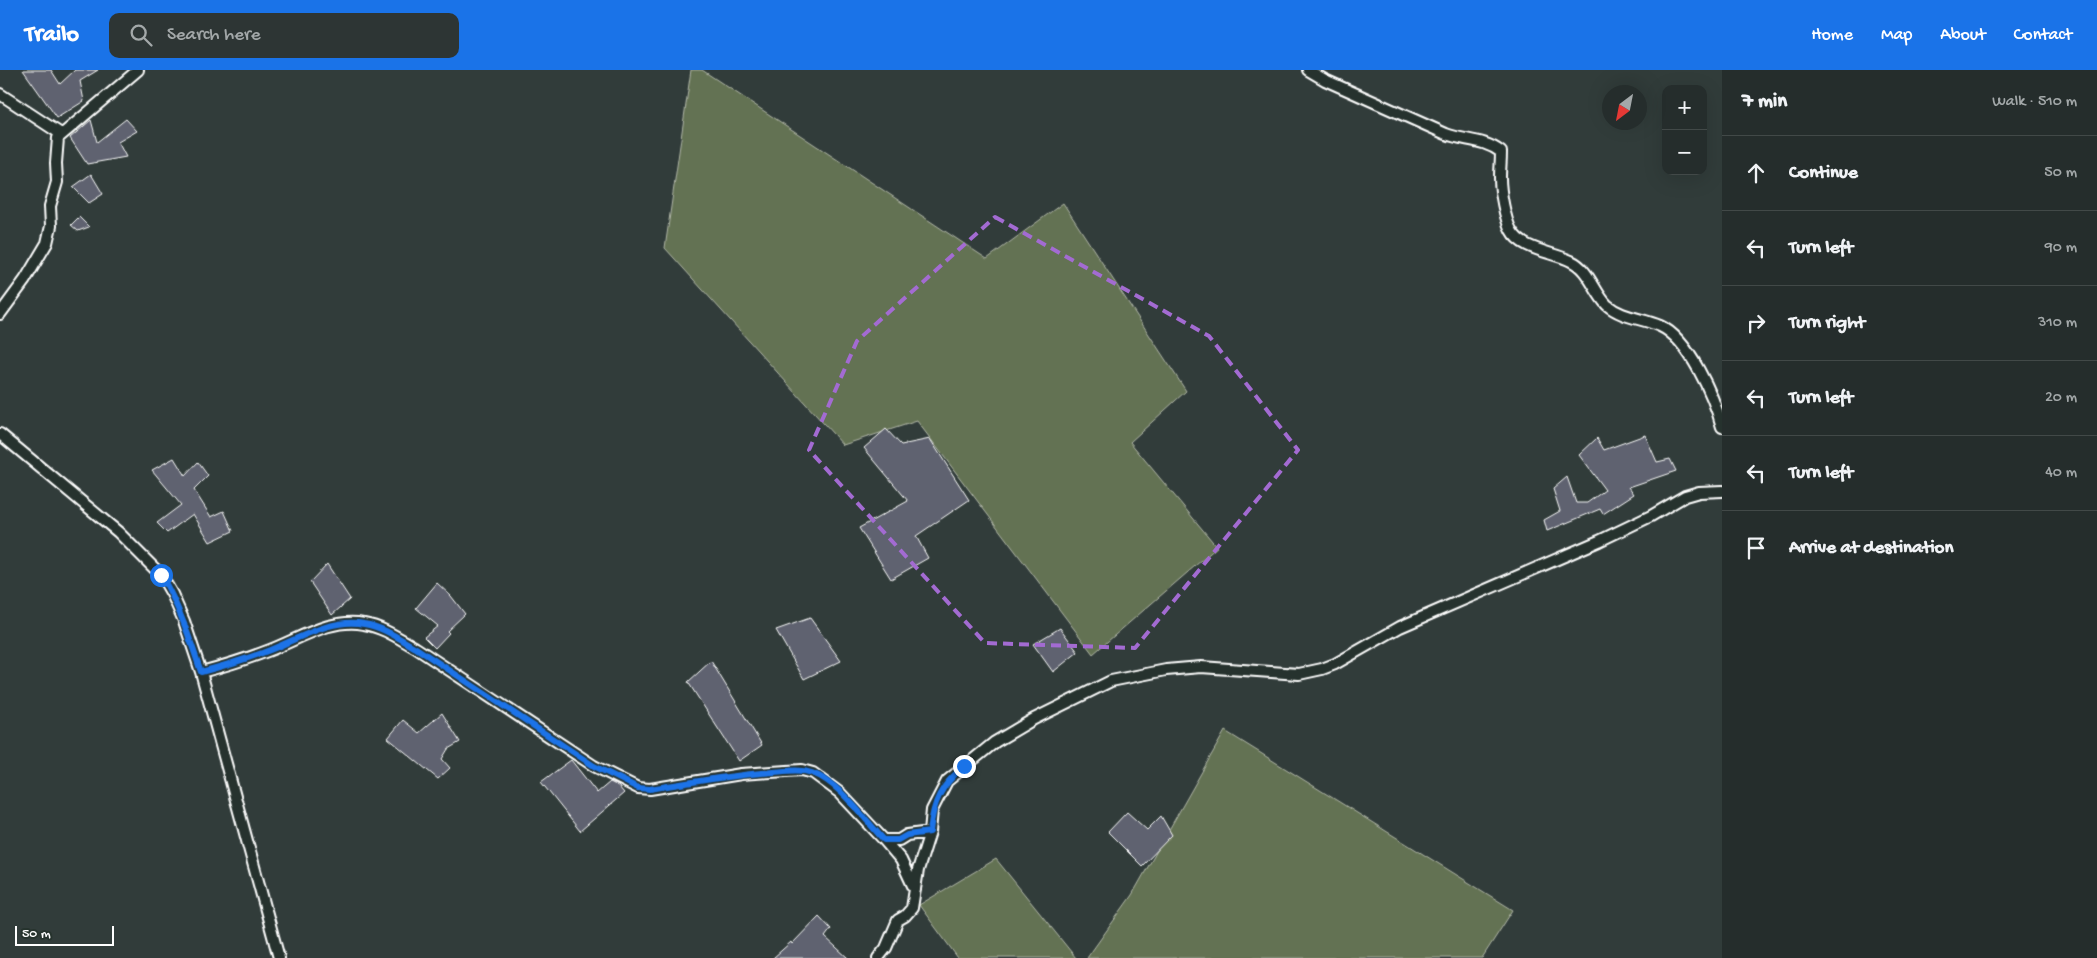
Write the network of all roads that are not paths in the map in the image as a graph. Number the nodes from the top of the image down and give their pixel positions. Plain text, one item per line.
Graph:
1 (138, 70) edge
2 (1308, 70) edge
3 (0, 94) edge
4 (61, 134) junction
5 (0, 314) edge
6 (1722, 428) edge
7 (0, 434) edge
8 (1722, 491) edge
9 (201, 672) junction
10 (930, 832) junction
11 (884, 840) junction
12 (916, 891) junction
13 (279, 958) edge
14 (878, 958) edge

1 - 4 street
2 - 6 street
3 - 4 street
4 - 5 street
7 - 9 street
8 - 10 street
9 - 11 street
9 - 13 street
10 - 11 street
10 - 12 street
11 - 12 street
12 - 14 street

